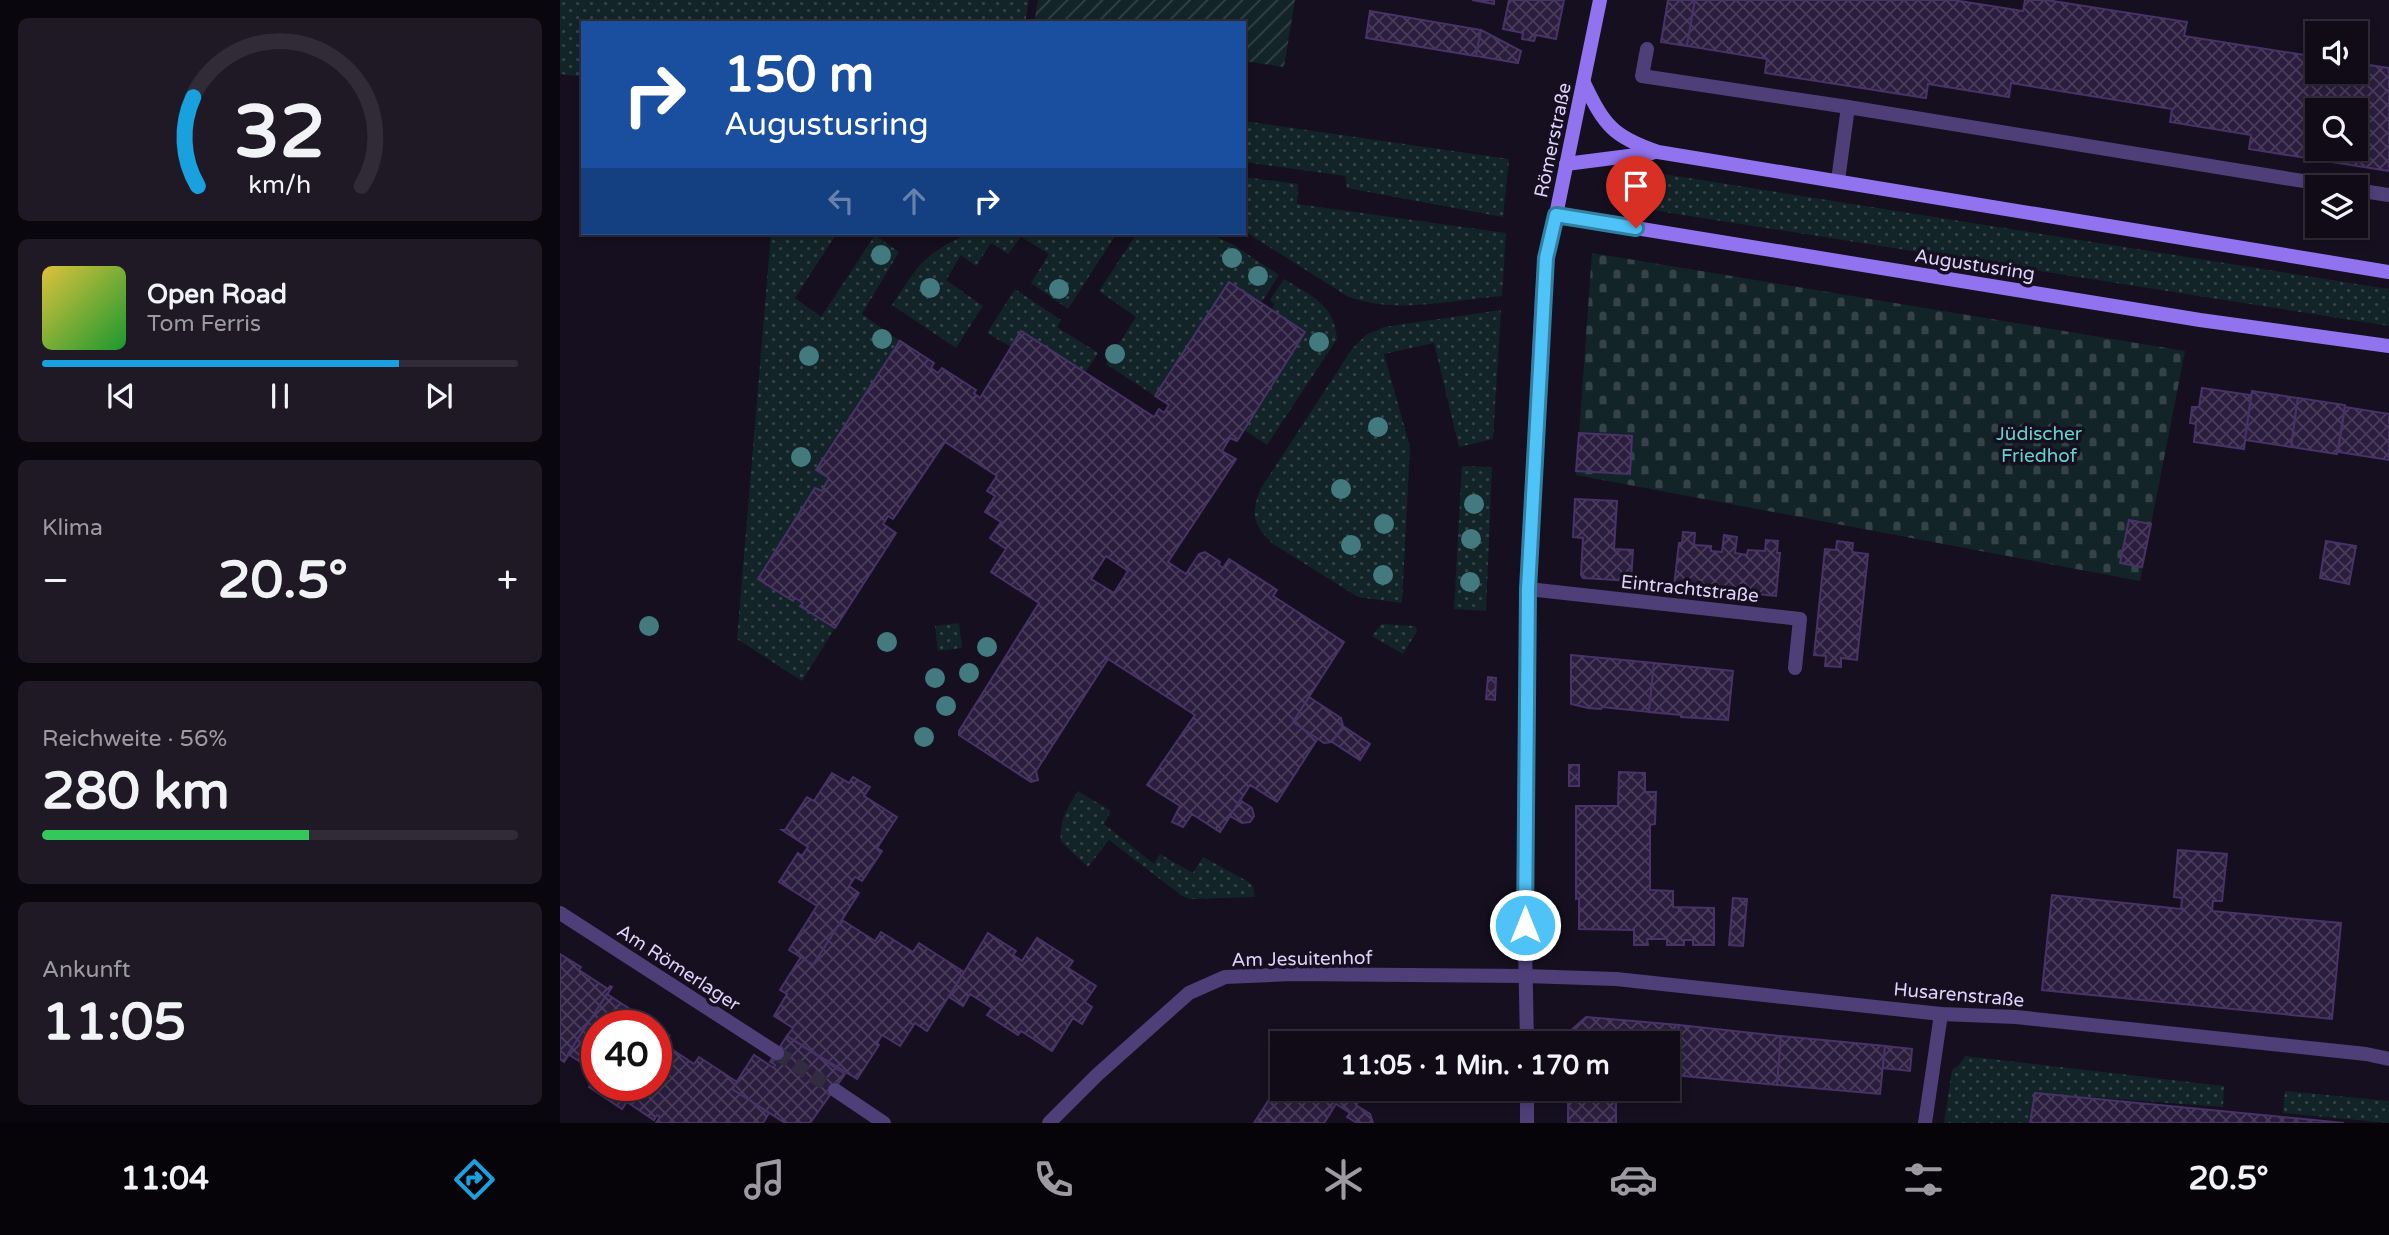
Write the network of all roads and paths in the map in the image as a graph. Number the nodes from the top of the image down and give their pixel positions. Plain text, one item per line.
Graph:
1 (1600, 0) edge
2 (1647, 49) dead end
3 (1584, 83) junction
4 (1848, 107) junction
5 (1658, 152) junction
6 (1566, 164) junction
7 (1838, 180) junction
8 (2305, 181) edge
9 (2368, 192) edge
10 (2389, 195) edge
11 (1556, 215) junction
12 (2389, 272) edge
13 (2389, 346) edge
14 (1528, 589) junction
15 (1795, 668) dead end
16 (560, 914) edge
17 (1525, 976) junction
18 (1941, 1014) junction
19 (1527, 1031) edge
20 (776, 1052) tunnel mouth
21 (2389, 1059) edge
22 (835, 1090) tunnel mouth
23 (1527, 1101) edge
24 (884, 1123) edge
25 (1049, 1123) edge
26 (1527, 1123) edge
27 (1925, 1123) edge

1 - 3 main road, Römerstraße
2 - 4 street
3 - 5 main road
3 - 6 main road, Römerstraße
4 - 7 street
4 - 8 street
5 - 6 main road
5 - 7 main road
6 - 11 main road, Römerstraße
7 - 12 main road
9 - 10 street
11 - 13 main road, Augustusring
11 - 14 street, Römerstraße
14 - 15 street, Eintrachtstraße
14 - 17 street, Römerstraße
16 - 20 street, Am Römerlager
17 - 18 street, Husarenstraße
17 - 19 street, Römerstraße
17 - 25 street, Am Jesuitenhof
18 - 21 street, Husarenstraße
18 - 27 street
22 - 24 street
23 - 26 street

